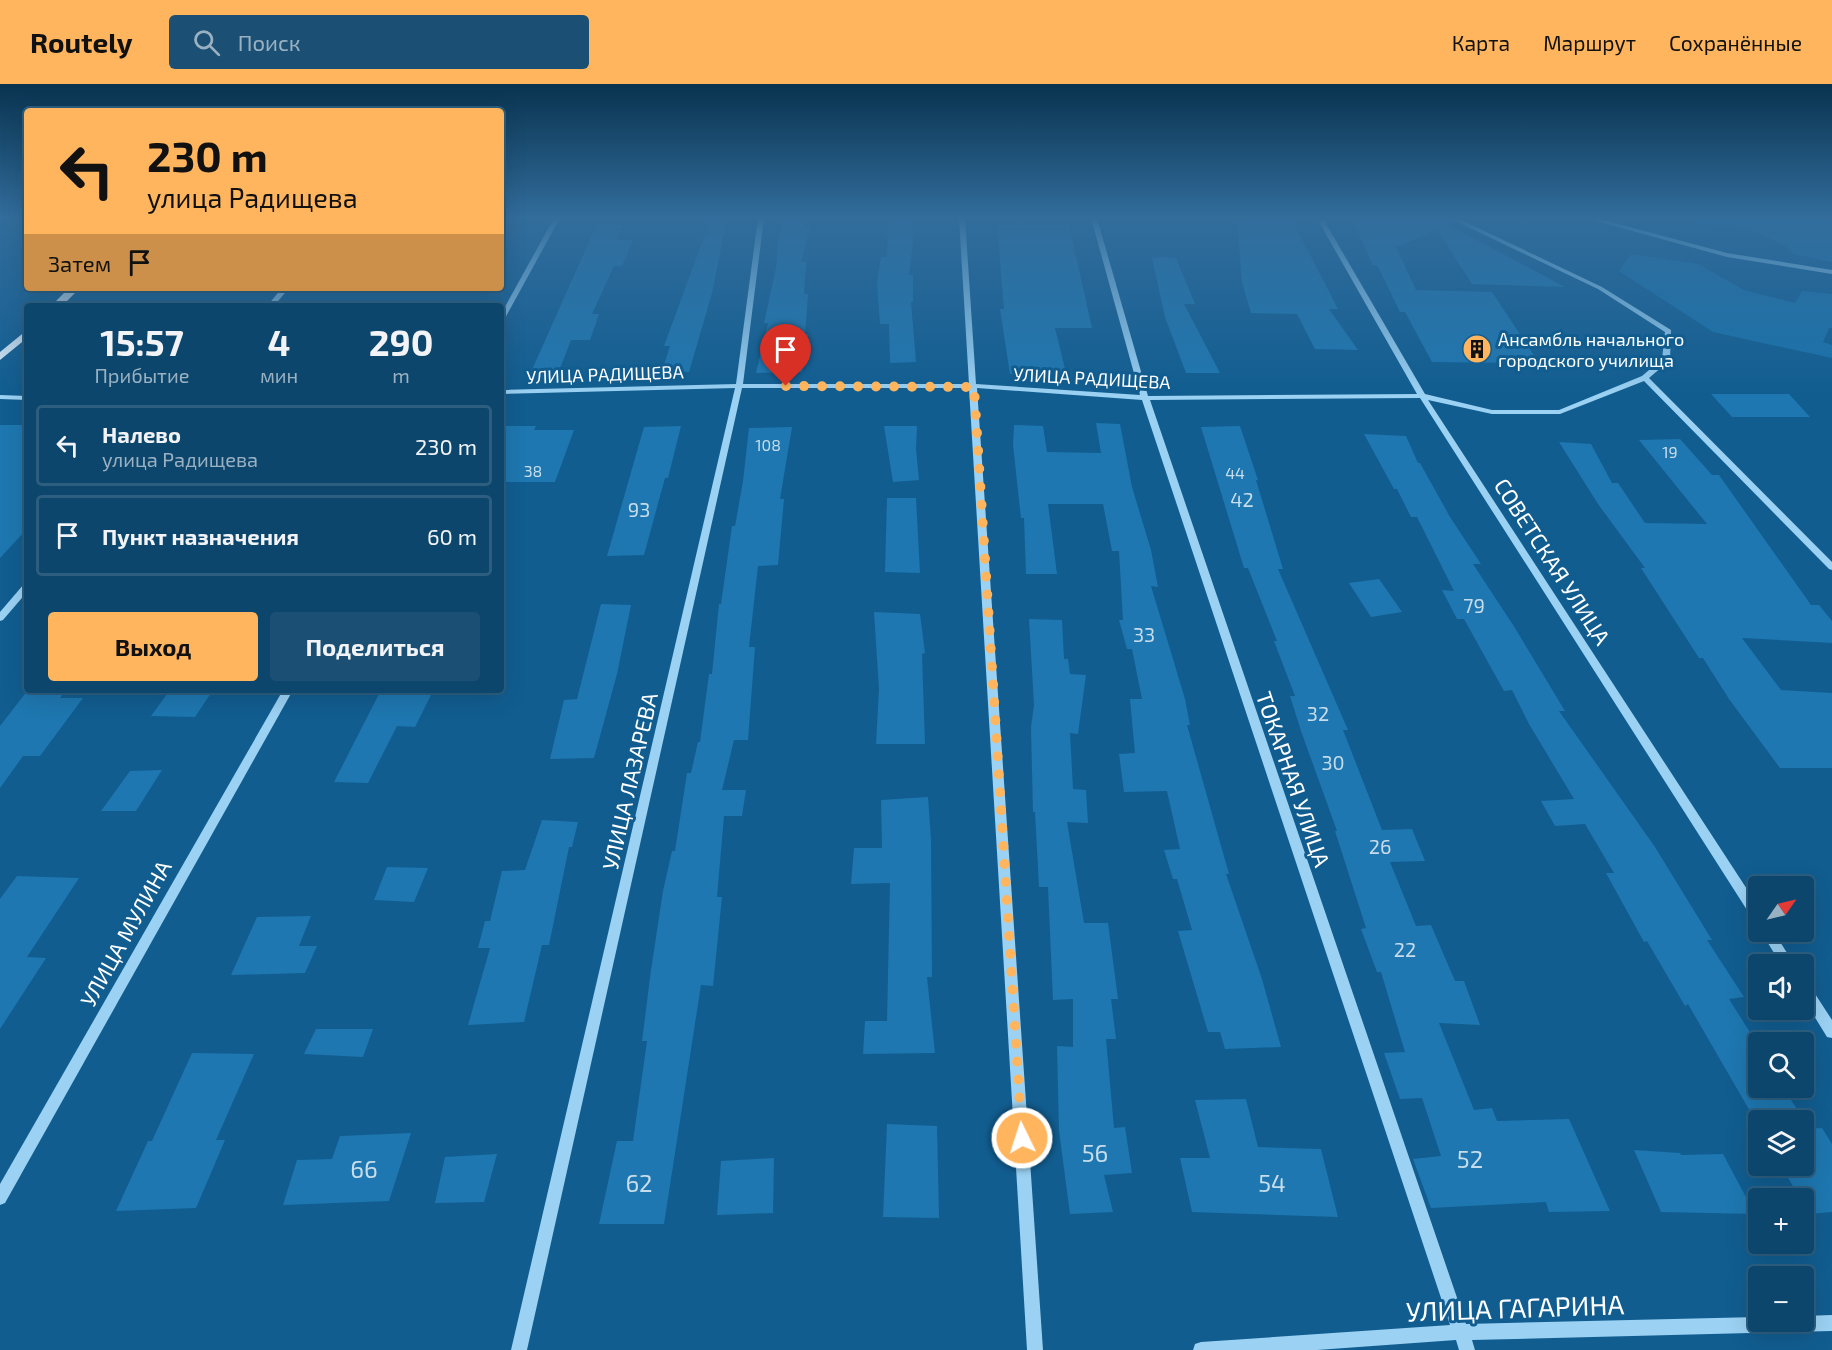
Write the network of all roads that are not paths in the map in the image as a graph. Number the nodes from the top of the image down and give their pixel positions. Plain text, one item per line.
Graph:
1 (525, 277) edge
2 (753, 277) edge
3 (966, 277) edge
4 (1111, 277) edge
5 (1354, 277) edge
6 (1577, 277) edge
7 (72, 291) edge
8 (283, 291) edge
9 (59, 303) edge
10 (273, 303) edge
11 (504, 315) edge
12 (24, 336) edge
13 (0, 357) edge
14 (1646, 378) junction
15 (739, 386) junction
16 (974, 387) junction
17 (504, 392) edge
18 (1422, 396) junction
19 (0, 397) edge
20 (24, 398) edge
21 (1145, 398) junction
22 (1832, 567) edge
23 (24, 590) edge
24 (0, 618) edge
25 (286, 693) edge
26 (1748, 901) edge
27 (1814, 1004) edge
28 (1832, 1032) edge
29 (0, 1198) edge
30 (1832, 1323) edge
31 (1460, 1332) junction
32 (519, 1350) edge
33 (1035, 1350) edge
34 (1201, 1350) edge
35 (1467, 1350) edge

1 - 11 street
2 - 15 street, УЛИЦА ЛАЗАРЕВА
3 - 16 street
4 - 21 street, ТОКАРНАЯ УЛИЦА
5 - 18 street, СОВЕТСКАЯ УЛИЦА
6 - 14 street, УЛИЦА РАДИЩЕВА
7 - 9 main road
8 - 10 street
12 - 13 main road
14 - 18 street, УЛИЦА РАДИЩЕВА
14 - 22 street
15 - 16 street, УЛИЦА РАДИЩЕВА
15 - 17 street, УЛИЦА РАДИЩЕВА
15 - 32 street, УЛИЦА ЛАЗАРЕВА
16 - 21 street, УЛИЦА РАДИЩЕВА
16 - 33 street
18 - 21 street, УЛИЦА РАДИЩЕВА
18 - 26 street, СОВЕТСКАЯ УЛИЦА
19 - 20 street
21 - 31 street, ТОКАРНАЯ УЛИЦА
23 - 24 street
25 - 29 street, УЛИЦА МУЛИНА
27 - 28 street
30 - 31 street, УЛИЦА ГАГАРИНА
31 - 34 street, УЛИЦА ГАГАРИНА
31 - 35 street, ТОКАРНАЯ УЛИЦА

